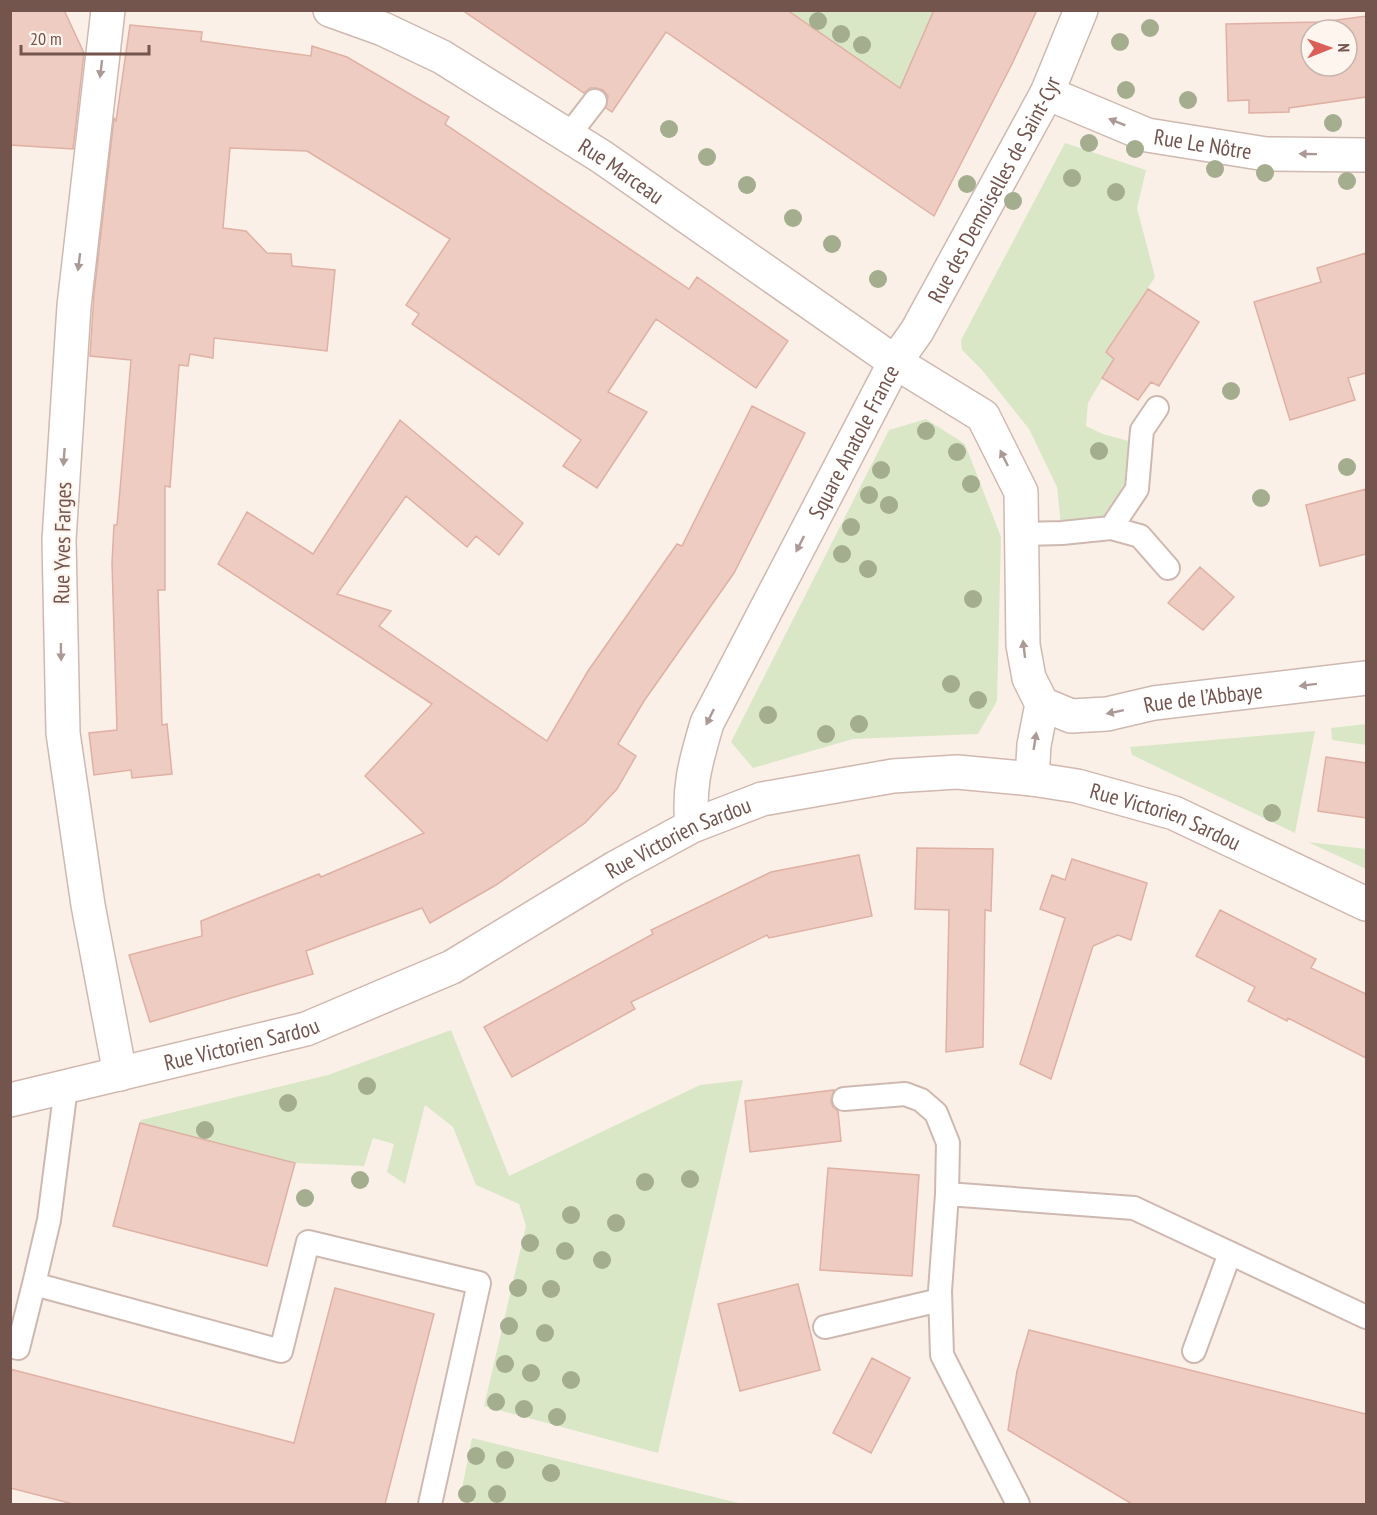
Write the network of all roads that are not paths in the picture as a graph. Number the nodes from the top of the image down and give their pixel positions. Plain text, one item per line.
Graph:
1 (108, 10) edge
2 (330, 10) edge
3 (1081, 10) edge
4 (1047, 93) junction
5 (596, 101) dead end
6 (568, 136) junction
7 (1366, 155) edge
8 (895, 362) junction
9 (1157, 408) dead end
10 (1111, 528) junction
11 (1022, 534) junction
12 (1168, 568) dead end
13 (1366, 678) edge
14 (1042, 704) junction
15 (1032, 779) junction
16 (692, 826) junction
17 (1366, 904) edge
18 (120, 1074) junction
19 (66, 1087) junction
20 (844, 1098) dead end
21 (10, 1100) edge
22 (947, 1194) junction
23 (1230, 1253) junction
24 (34, 1284) junction
25 (940, 1300) junction
26 (1366, 1317) edge
27 (825, 1328) dead end
28 (10, 1346) edge
29 (1194, 1351) dead end
30 (430, 1504) edge
31 (1018, 1504) edge

1 -> 18 street, Rue Yves Farges
2 - 6 street, Rue Marceau
3 - 4 street, Rue des Demoiselles de Saint-Cyr
7 -> 4 street, Rue Le Nôtre
4 - 8 street, Rue des Demoiselles de Saint-Cyr
5 - 6 lane
6 - 8 street, Rue Marceau
11 -> 8 street, Square Anatole France
8 -> 16 street, Square Anatole France
9 - 10 lane
10 - 11 lane
10 - 12 lane
14 -> 11 street, Square Anatole France
13 -> 14 street, Rue de l’Abbaye
15 -> 14 street
15 - 16 street, Rue Victorien Sardou
15 - 17 street, Rue Victorien Sardou
16 - 18 street, Rue Victorien Sardou
18 - 19 street, Rue Victorien Sardou
19 - 21 street, Rue Victorien Sardou
19 - 24 lane
20 - 22 lane
22 - 23 lane
22 - 25 lane
23 - 26 lane
23 - 29 lane
24 - 28 lane
24 - 30 lane
25 - 27 lane
25 - 31 lane

